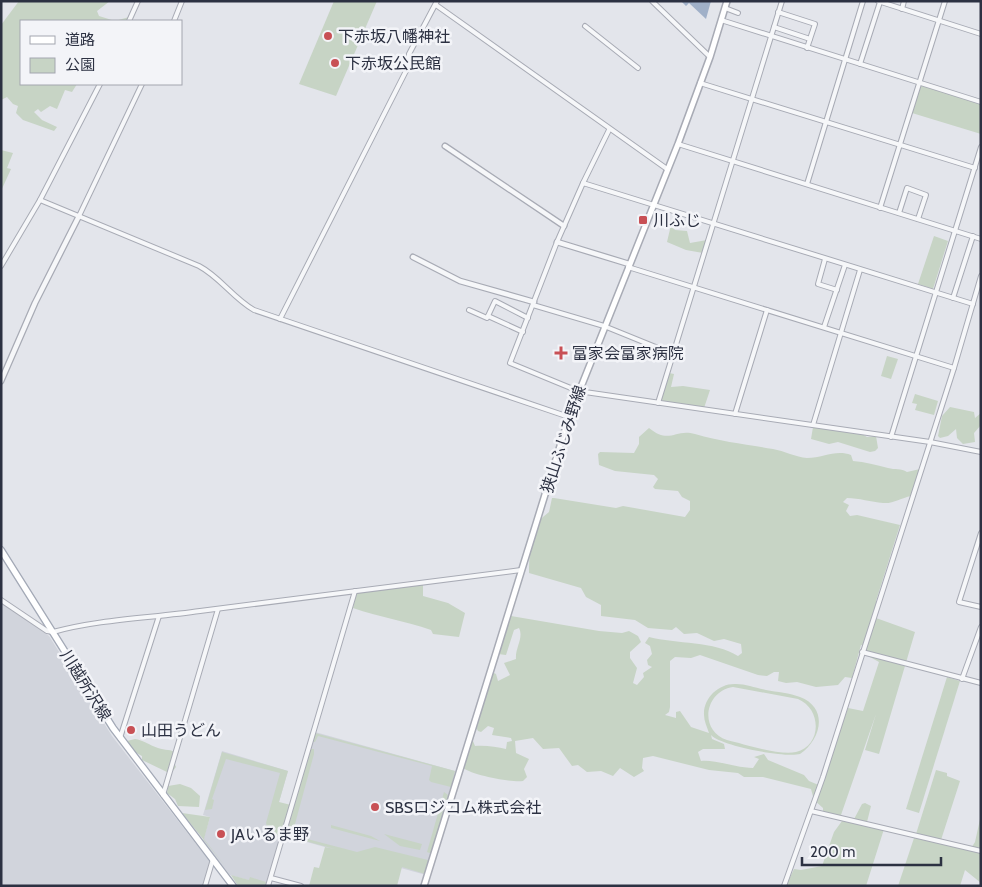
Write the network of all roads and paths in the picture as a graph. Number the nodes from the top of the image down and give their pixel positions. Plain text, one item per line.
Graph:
1 (138, 1) edge
2 (182, 1) edge
3 (652, 1) edge
4 (727, 1) edge
5 (782, 1) edge
6 (863, 1) edge
7 (904, 1) edge
8 (945, 1) edge
9 (879, 2) edge
10 (436, 3) edge
11 (888, 3) edge
12 (725, 8) junction
13 (902, 9) junction
14 (738, 12) dead end
15 (778, 12) junction
16 (130, 20) edge
17 (174, 20) edge
18 (721, 20) junction
19 (938, 20) junction
20 (585, 26) dead end
21 (774, 27) junction
22 (981, 34) edge
23 (771, 36) junction
24 (810, 39) junction
25 (807, 48) junction
26 (710, 57) junction
27 (845, 60) junction
28 (860, 64) junction
29 (638, 68) dead end
30 (700, 83) junction
31 (920, 83) junction
32 (99, 85) edge
33 (142, 85) edge
34 (752, 99) junction
35 (981, 102) edge
36 (825, 122) junction
37 (609, 130) junction
38 (678, 144) junction
39 (900, 145) junction
40 (445, 146) dead end
41 (981, 147) edge
42 (732, 161) junction
43 (975, 168) junction
44 (667, 169) junction
45 (583, 183) junction
46 (807, 184) junction
47 (40, 200) junction
48 (653, 205) junction
49 (880, 208) junction
50 (899, 213) junction
51 (79, 216) junction
52 (918, 219) junction
53 (713, 224) junction
54 (564, 226) junction
55 (955, 231) junction
56 (973, 236) junction
57 (981, 239) edge
58 (557, 242) junction
59 (413, 257) dead end
60 (825, 259) junction
61 (629, 265) junction
62 (845, 265) junction
63 (1, 266) edge
64 (860, 270) junction
65 (981, 276) edge
66 (694, 287) junction
67 (837, 290) junction
68 (498, 293) junction
69 (936, 293) junction
70 (953, 298) junction
71 (495, 301) junction
72 (533, 304) junction
73 (972, 304) junction
74 (469, 310) dead end
75 (768, 310) junction
76 (488, 316) junction
77 (528, 318) junction
78 (280, 319) junction
79 (604, 326) junction
80 (824, 327) junction
81 (522, 332) junction
82 (842, 332) junction
83 (673, 354) junction
84 (916, 356) junction
85 (954, 368) junction
86 (1, 381) edge
87 (578, 392) junction
88 (658, 403) junction
89 (735, 414) junction
90 (569, 416) junction
91 (813, 425) junction
92 (891, 437) junction
93 (930, 442) junction
94 (981, 452) edge
95 (981, 533) edge
96 (1, 550) edge
97 (521, 570) junction
98 (355, 592) junction
99 (1, 600) edge
100 (981, 607) edge
101 (218, 609) junction
102 (159, 616) junction
103 (981, 627) edge
104 (53, 632) junction
105 (862, 652) junction
106 (962, 679) junction
107 (981, 683) edge
108 (120, 738) junction
109 (163, 795) junction
110 (811, 811) junction
111 (981, 851) edge
112 (213, 859) junction
113 (271, 878) junction
114 (206, 886) edge
115 (233, 886) edge
116 (268, 886) edge
117 (301, 886) edge
118 (424, 886) edge
119 (784, 886) edge

1 - 16 street
2 - 17 street
3 - 26 street
4 - 12 main road, 狭山ふじみ野線
5 - 15 street
6 - 27 street
7 - 13 street
8 - 19 street
9 - 11 street
9 - 28 street
10 - 37 street
10 - 78 street
11 - 13 street
12 - 14 street
12 - 18 main road, 狭山ふじみ野線
13 - 19 street
15 - 21 street
15 - 24 street
18 - 23 street
18 - 26 main road, 狭山ふじみ野線
19 - 22 street
19 - 31 street
20 - 29 street
21 - 23 street
21 - 24 street
23 - 25 street
23 - 34 street
24 - 25 street
25 - 27 street
26 - 30 main road, 狭山ふじみ野線
27 - 28 street
27 - 36 street
28 - 31 street
30 - 34 street
30 - 38 main road, 狭山ふじみ野線
31 - 35 street
31 - 39 street
32 - 47 street
33 - 51 street
34 - 36 street
34 - 42 street
36 - 39 street
36 - 46 street
37 - 44 street
37 - 45 street
38 - 42 street
38 - 44 main road, 狭山ふじみ野線
39 - 43 street
39 - 49 street
40 - 54 street
41 - 43 street
42 - 46 street
42 - 53 street
43 - 55 street
44 - 48 main road, 狭山ふじみ野線
45 - 48 street
45 - 54 street
46 - 49 street
47 - 51 street
47 - 63 street
48 - 53 street
48 - 61 main road, 狭山ふじみ野線
49 - 50 street
50 - 52 street
50 - 52 street
51 - 78 street
51 - 86 street
52 - 55 street
53 - 60 street
53 - 66 street
54 - 58 street
55 - 56 street
55 - 69 street
56 - 57 street
56 - 70 street
58 - 61 street
58 - 72 street
59 - 68 street
60 - 62 street
60 - 67 street
61 - 66 street
61 - 79 main road, 狭山ふじみ野線
62 - 64 street
62 - 67 street
64 - 69 street
64 - 82 street
65 - 73 street
66 - 75 street
66 - 83 street
67 - 80 street
68 - 71 street
68 - 72 street
69 - 70 street
69 - 84 street
70 - 73 street
71 - 76 street
71 - 77 street
72 - 77 street
72 - 79 street
73 - 85 street
74 - 76 street
75 - 80 street
75 - 89 street
76 - 81 street
77 - 81 street
78 - 90 street
79 - 83 street
79 - 87 main road, 狭山ふじみ野線
80 - 82 street
81 - 87 street
82 - 84 street
82 - 91 street
83 - 88 street
84 - 85 street
84 - 92 street
85 - 93 street
87 - 88 street
87 - 90 main road, 狭山ふじみ野線
88 - 89 street
89 - 91 street
90 - 97 main road, 狭山ふじみ野線
91 - 92 street
92 - 93 street
93 - 94 street
93 - 105 street
95 - 100 street
96 - 104 main road, 川越所沢線
97 - 98 street
97 - 118 main road, 狭山ふじみ野線
98 - 101 street
98 - 113 street
99 - 104 street
101 - 102 street
101 - 109 street
102 - 104 street
102 - 108 street
103 - 106 street
104 - 108 main road, 川越所沢線
105 - 106 street
105 - 110 street
106 - 107 street
108 - 109 main road, 川越所沢線
109 - 112 main road, 川越所沢線
110 - 111 street
110 - 119 street
112 - 114 street
112 - 115 main road, 川越所沢線
113 - 116 street
113 - 117 street

